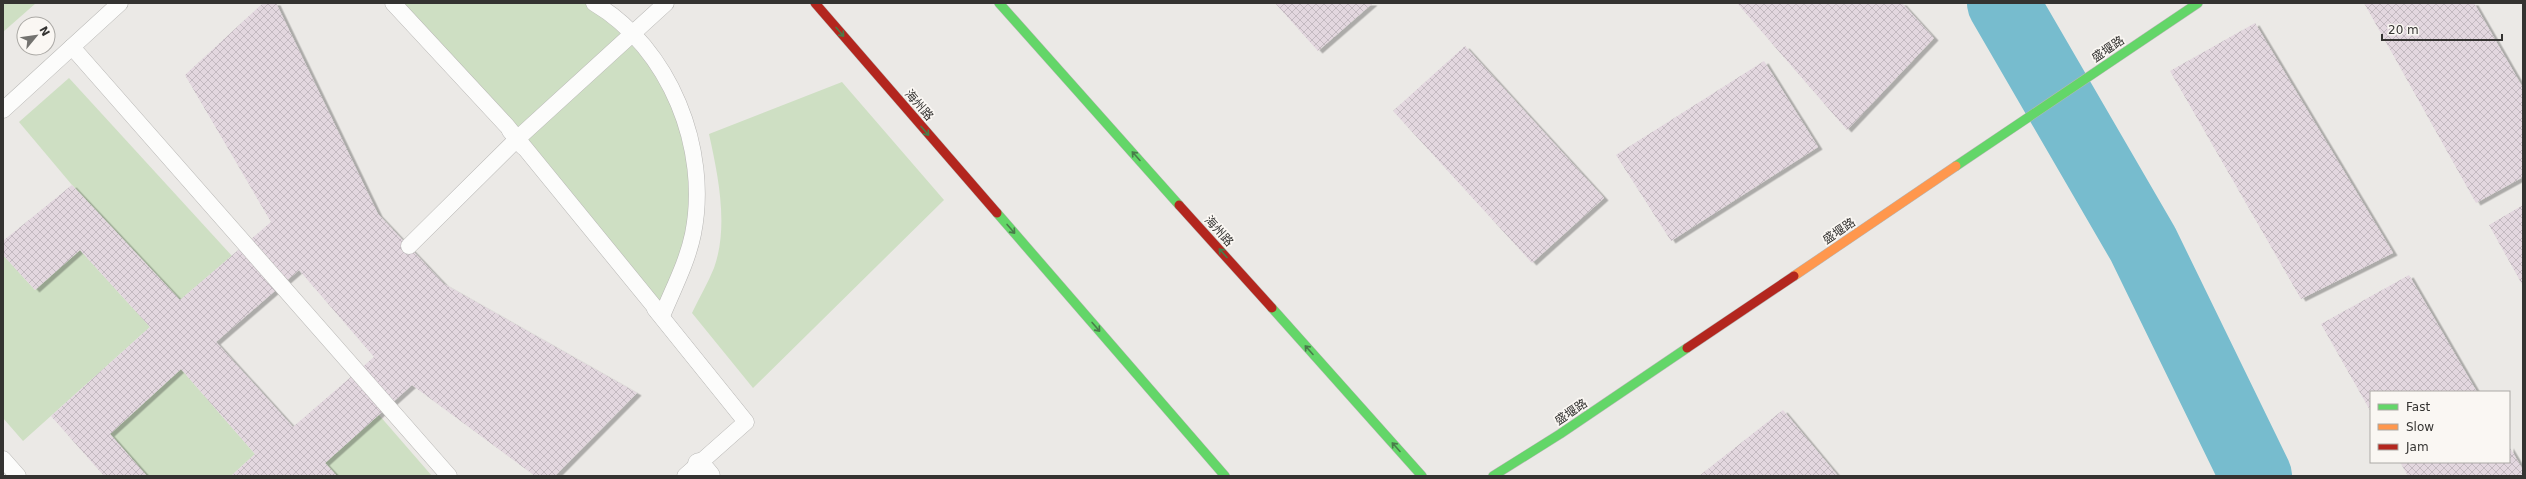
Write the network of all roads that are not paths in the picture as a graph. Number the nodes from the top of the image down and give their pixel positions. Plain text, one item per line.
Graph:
1 (120, 3) edge
2 (393, 3) edge
3 (594, 3) edge
4 (666, 3) edge
5 (815, 3) edge
6 (999, 3) edge
7 (2198, 3) edge
8 (631, 33) junction
9 (72, 47) junction
10 (3, 110) edge
11 (520, 142) junction
12 (409, 246) dead end
13 (3, 459) edge
14 (698, 472) edge
15 (18, 476) edge
16 (449, 476) edge
17 (1225, 476) edge
18 (1422, 476) edge
19 (1493, 476) edge

1 - 9 lane
2 - 11 lane
3 - 8 lane
4 - 8 lane
5 -> 17 main road, 海州路
18 -> 6 main road, 海州路
7 - 19 main road, 盛堰路
8 - 11 lane
8 - 11 lane
9 - 10 lane
9 - 16 lane
11 - 12 lane
11 - 14 lane
13 - 15 lane

